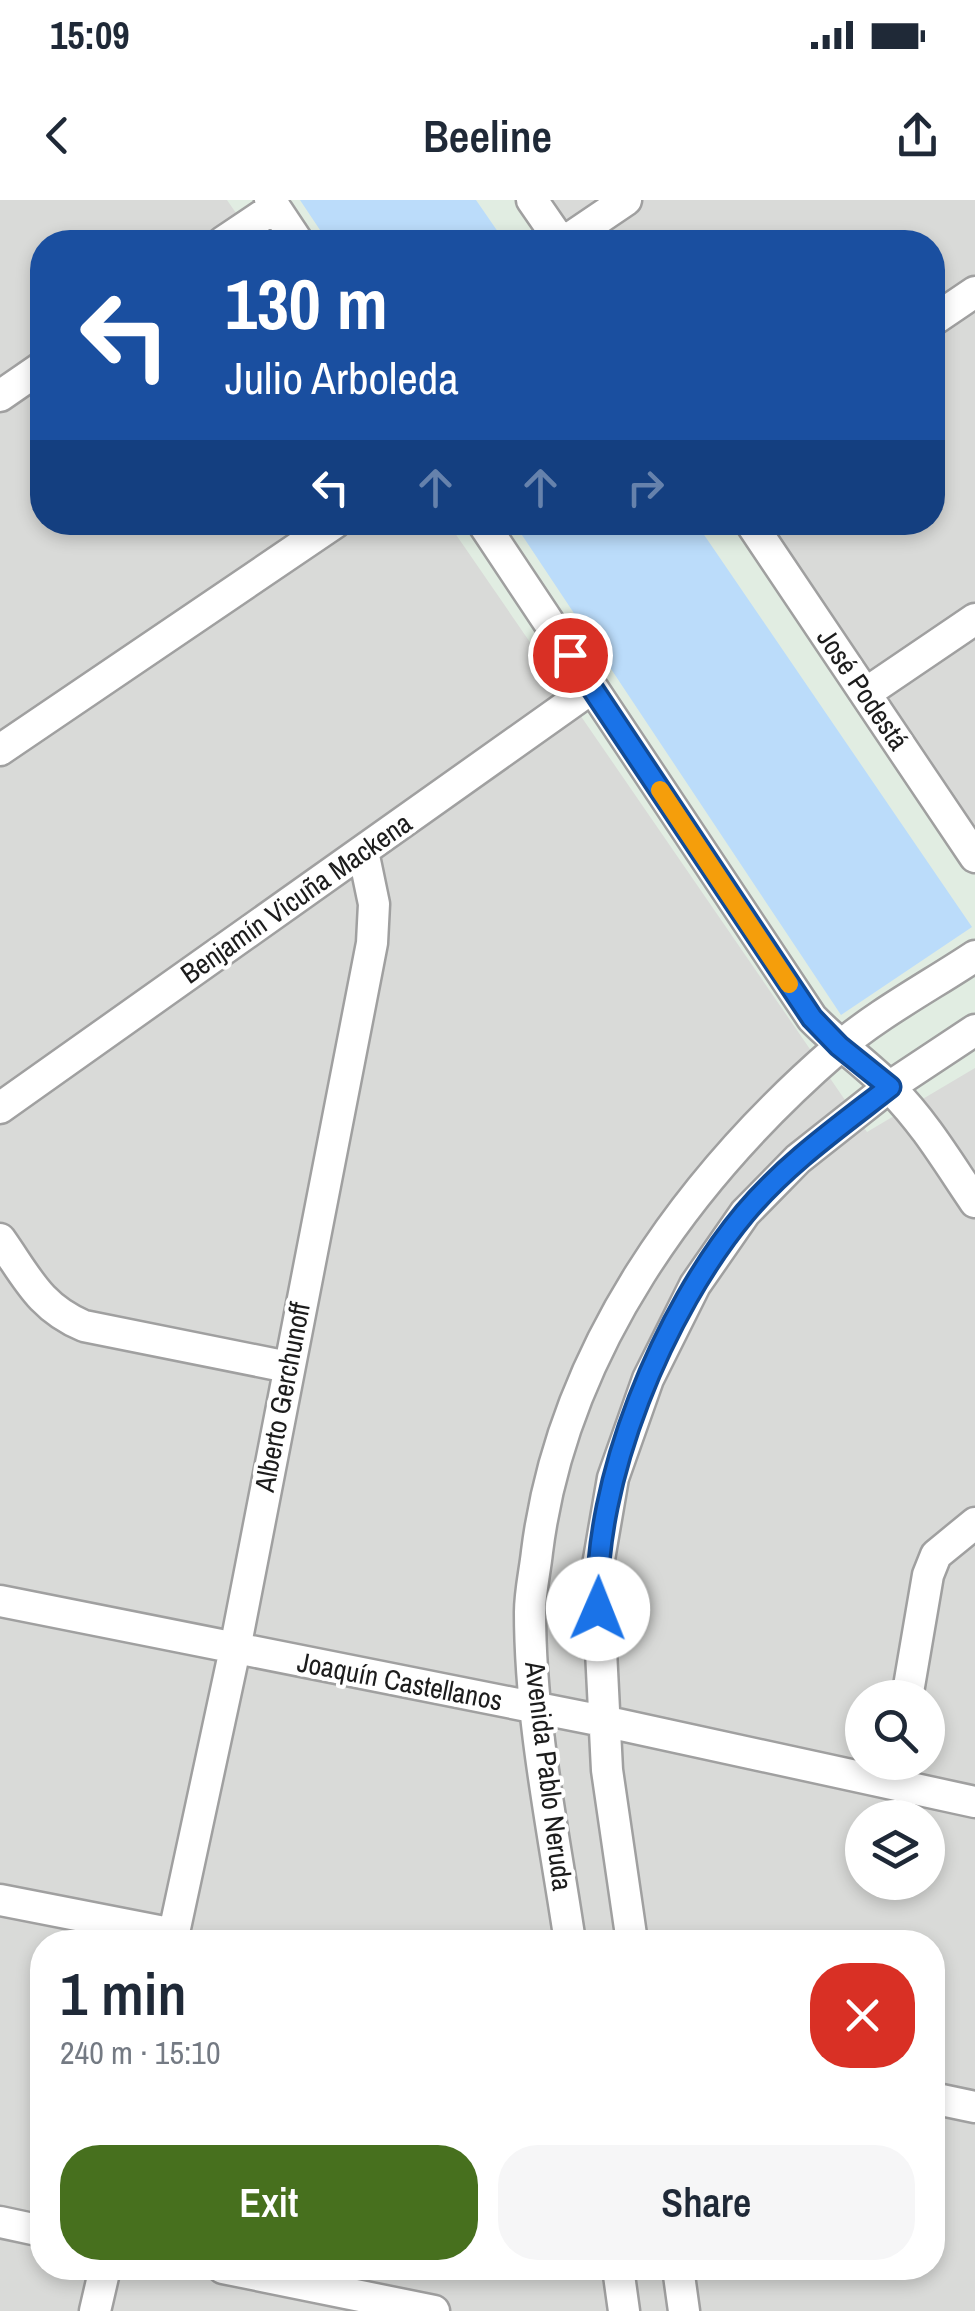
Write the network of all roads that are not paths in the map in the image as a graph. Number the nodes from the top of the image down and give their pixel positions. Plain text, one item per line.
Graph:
1 (532, 200) edge
2 (626, 200) edge
3 (273, 204) edge
4 (239, 230) edge
5 (290, 230) edge
6 (553, 230) edge
7 (580, 230) edge
8 (975, 292) edge
9 (945, 312) edge
10 (30, 375) edge
11 (0, 396) edge
12 (317, 535) edge
13 (491, 535) edge
14 (759, 535) edge
15 (975, 620) edge
16 (592, 688) junction
17 (866, 693) junction
18 (0, 750) edge
19 (363, 851) junction
20 (975, 857) edge
21 (975, 956) edge
22 (975, 1030) edge
23 (839, 1046) junction
24 (890, 1087) junction
25 (0, 1108) edge
26 (975, 1202) edge
27 (0, 1238) edge
28 (288, 1367) junction
29 (975, 1523) edge
30 (0, 1601) edge
31 (235, 1649) junction
32 (910, 1680) edge
33 (538, 1708) junction
34 (603, 1721) junction
35 (845, 1765) edge
36 (911, 1780) edge
37 (975, 1802) edge
38 (0, 1900) edge
39 (137, 1930) edge
40 (175, 1930) edge
41 (568, 1930) edge
42 (630, 1930) edge
43 (945, 2101) edge
44 (975, 2107) edge
45 (0, 2222) edge
46 (30, 2228) edge
47 (102, 2280) edge
48 (282, 2280) edge
49 (620, 2280) edge
50 (680, 2280) edge
51 (96, 2311) edge
52 (434, 2311) edge
53 (624, 2311) edge
54 (684, 2311) edge

1 - 6 street
2 - 7 street
3 - 4 street
3 - 5 street
8 - 9 street
10 - 11 street
12 - 18 street
13 - 16 street
14 - 17 street, José Podestá
15 - 17 street
16 - 19 street, Benjamín Vicuña Mackena
16 - 23 street
17 - 20 street, José Podestá
19 - 25 street, Benjamín Vicuña Mackena
19 - 28 street, Alberto Gerchunoff
21 - 23 street, Avenida Pablo Neruda
22 - 24 street
23 - 24 street
23 - 33 street, Avenida Pablo Neruda
24 - 26 street
24 - 34 street
27 - 28 street
28 - 31 street, Alberto Gerchunoff
29 - 32 street
30 - 31 street, Joaquín Castellanos
31 - 33 street, Joaquín Castellanos
31 - 40 street, Alberto Gerchunoff
33 - 34 street, Joaquín Castellanos
33 - 41 street, Avenida Pablo Neruda
34 - 35 street, Joaquín Castellanos
34 - 42 street
36 - 37 street, Joaquín Castellanos
38 - 39 street
43 - 44 street
45 - 46 street
47 - 51 street
48 - 52 street
49 - 53 street
50 - 54 street

